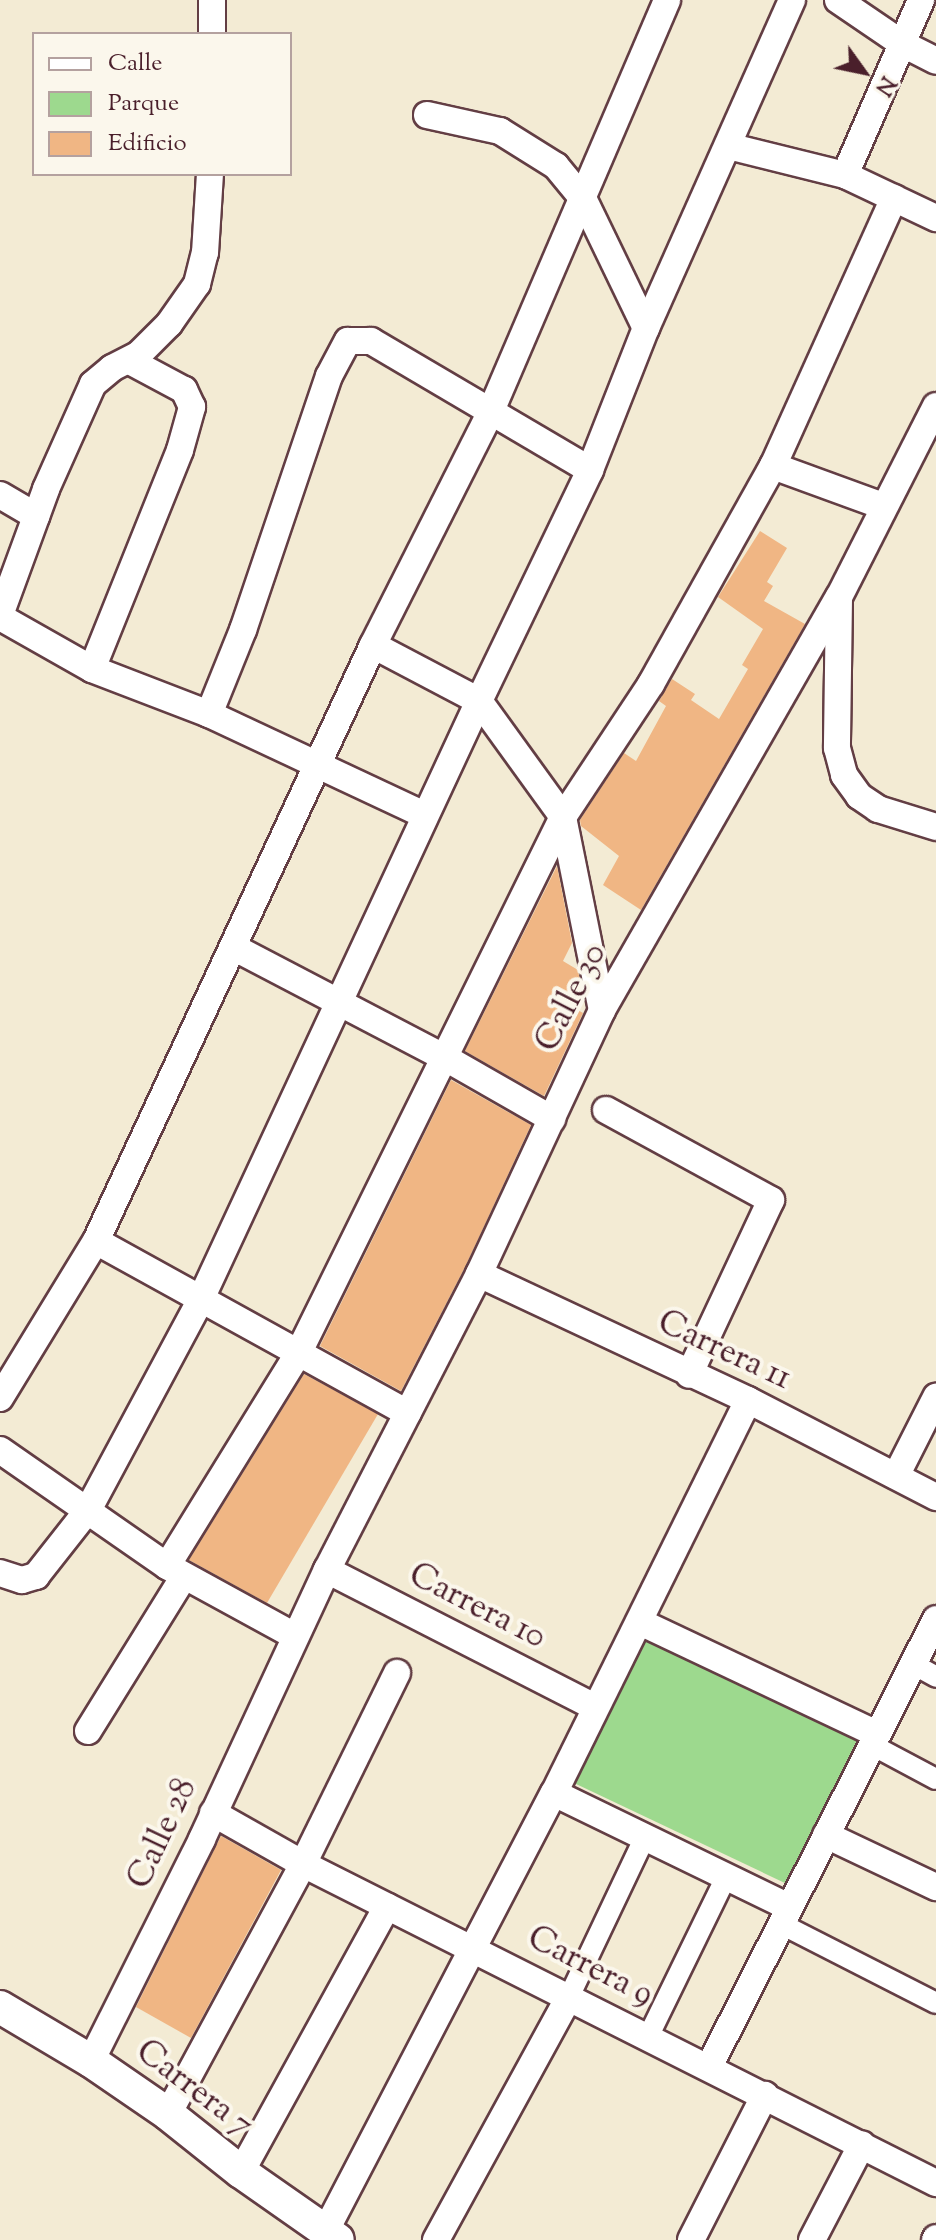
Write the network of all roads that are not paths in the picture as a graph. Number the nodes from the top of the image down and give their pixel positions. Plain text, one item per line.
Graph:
1 (212, 0) edge
2 (667, 0) edge
3 (792, 0) edge
4 (838, 0) edge
5 (921, 0) edge
6 (212, 32) edge
7 (901, 43) junction
8 (936, 61) edge
9 (427, 115) dead end
10 (728, 146) junction
11 (845, 175) junction
12 (210, 176) edge
13 (894, 198) junction
14 (584, 200) junction
15 (936, 218) edge
16 (646, 328) junction
17 (130, 361) junction
18 (936, 406) edge
19 (491, 411) junction
20 (773, 466) junction
21 (590, 470) junction
22 (0, 495) edge
23 (883, 506) junction
24 (36, 516) junction
25 (839, 597) junction
26 (0, 616) edge
27 (373, 645) junction
28 (92, 669) junction
29 (479, 701) junction
30 (209, 714) junction
31 (317, 763) junction
32 (425, 815) junction
33 (563, 817) junction
34 (936, 827) edge
35 (235, 948) junction
36 (340, 1002) junction
37 (602, 1010) junction
38 (442, 1056) junction
39 (606, 1110) dead end
40 (552, 1119) junction
41 (96, 1241) junction
42 (479, 1274) junction
43 (200, 1301) junction
44 (299, 1352) junction
45 (689, 1375) junction
46 (936, 1397) edge
47 (0, 1398) edge
48 (748, 1400) junction
49 (408, 1413) junction
50 (0, 1450) edge
51 (896, 1476) junction
52 (936, 1497) edge
53 (88, 1510) junction
54 (327, 1570) junction
55 (176, 1571) junction
56 (0, 1573) edge
57 (936, 1619) edge
58 (640, 1622) junction
59 (295, 1636) junction
60 (924, 1670) edge
61 (397, 1673) dead end
62 (595, 1707) junction
63 (88, 1731) dead end
64 (874, 1740) junction
65 (936, 1779) edge
66 (554, 1793) junction
67 (213, 1813) junction
68 (826, 1835) junction
69 (645, 1837) junction
70 (303, 1864) junction
71 (726, 1877) junction
72 (936, 1887) edge
73 (387, 1906) junction
74 (785, 1916) junction
75 (474, 1949) junction
76 (569, 1997) junction
77 (936, 2003) edge
78 (0, 2007) edge
79 (648, 2037) junction
80 (91, 2061) junction
81 (709, 2067) junction
82 (765, 2095) junction
83 (168, 2114) junction
84 (862, 2144) junction
85 (241, 2172) junction
86 (933, 2174) edge
87 (331, 2236) edge
88 (436, 2240) edge
89 (691, 2240) edge
90 (812, 2240) edge

1 - 6 street
2 - 14 street
3 - 10 street
4 - 7 street
5 - 7 street
7 - 8 street
7 - 11 street
9 - 14 street
10 - 11 street
10 - 16 street
11 - 13 street
12 - 17 street
13 - 15 street
13 - 20 street
14 - 16 street
14 - 19 street
16 - 21 street
17 - 24 street
17 - 28 street
18 - 23 street, Calle 30
19 - 21 street
19 - 27 street
19 - 30 street
20 - 23 street
20 - 33 street
21 - 29 street
22 - 24 street
23 - 25 street, Calle 30
24 - 26 street
25 - 34 street
25 - 37 street, Calle 30
26 - 28 street
27 - 29 street
27 - 31 street
28 - 30 street
29 - 32 street
29 - 33 street
30 - 31 street
31 - 32 street
31 - 35 street
32 - 36 street
33 - 37 street
33 - 38 street
35 - 36 street
35 - 41 street
36 - 38 street
36 - 43 street
37 - 40 street, Calle 30
38 - 40 street
38 - 44 street
39 - 45 street
40 - 42 street, Calle 30
41 - 43 street
41 - 47 street
42 - 45 street, Carrera 11
42 - 49 street, Calle 30
43 - 44 street
43 - 53 street
44 - 49 street
44 - 55 street
45 - 48 street, Carrera 11
46 - 51 street
48 - 51 street, Carrera 11
48 - 58 street
49 - 54 street, Calle 30
50 - 53 street
51 - 52 street, Carrera 11
53 - 55 street
53 - 56 street
54 - 59 street, Calle 30
54 - 62 street, Carrera 10
55 - 59 street
55 - 63 street
57 - 60 street
58 - 62 street
58 - 64 street
59 - 67 street, Calle 28
60 - 64 street
61 - 70 street
62 - 66 street
64 - 65 street
64 - 68 street
66 - 69 street
66 - 75 street
67 - 70 street, Carrera 9
67 - 80 street, Calle 28
68 - 72 street
68 - 74 street
69 - 71 street
69 - 76 street
70 - 73 street, Carrera 9
70 - 83 street
71 - 74 street
71 - 79 street
73 - 75 street, Carrera 9
73 - 85 street
74 - 77 street
74 - 81 street
75 - 76 street, Carrera 9
75 - 87 street
76 - 79 street, Carrera 9
76 - 88 street
78 - 80 street, Carrera 7
79 - 81 street, Carrera 9
80 - 83 street, Carrera 7
81 - 82 street, Carrera 9
82 - 84 street, Carrera 9
82 - 89 street
83 - 85 street, Carrera 7
84 - 86 street, Carrera 9
84 - 90 street
85 - 87 street, Carrera 7

